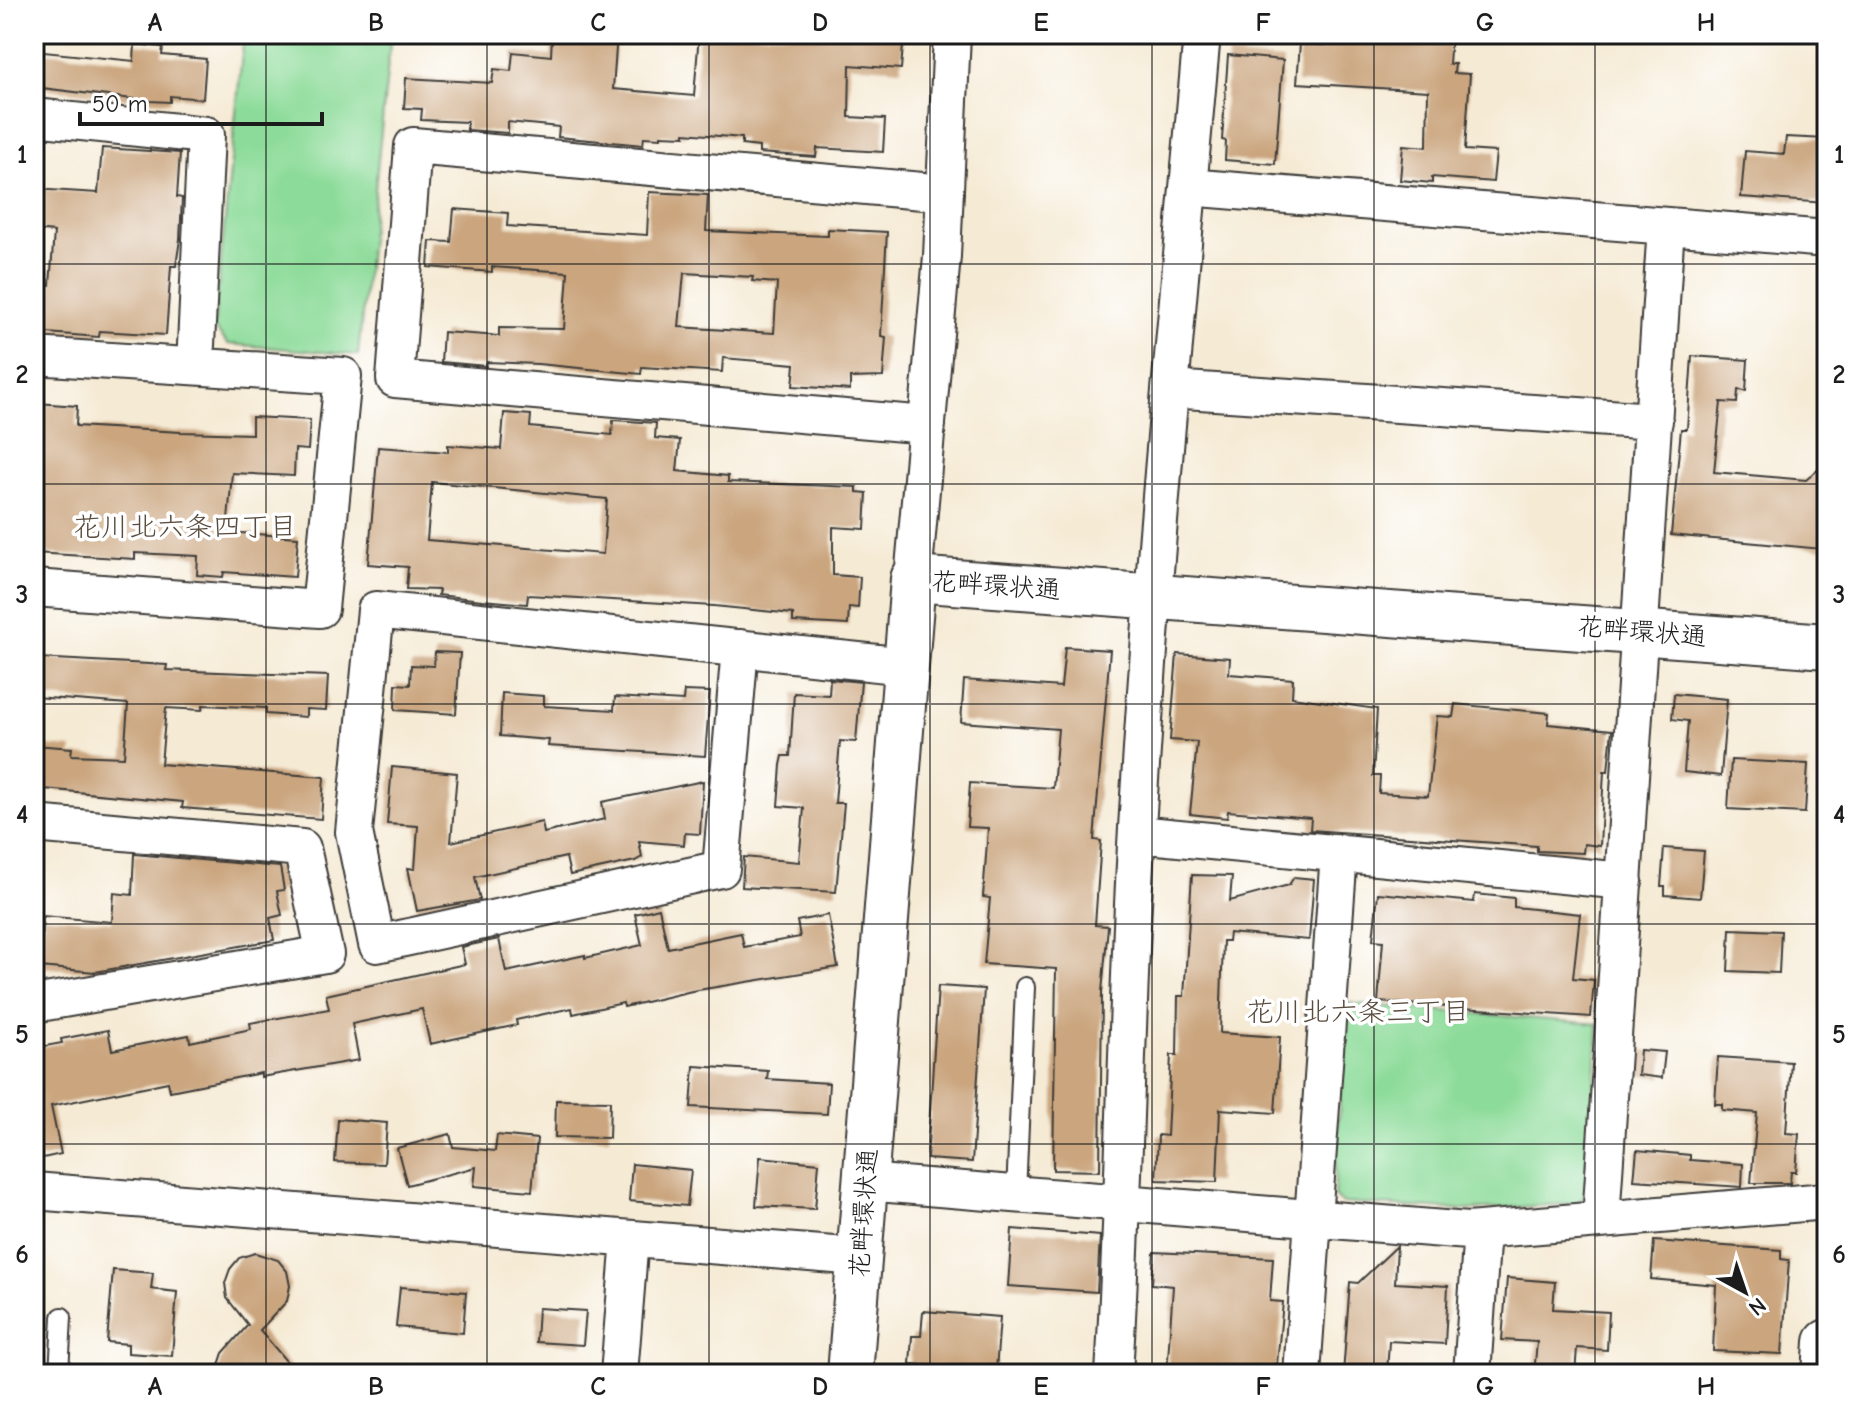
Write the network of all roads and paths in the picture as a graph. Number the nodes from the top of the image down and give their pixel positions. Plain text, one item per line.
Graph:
1 (952, 34) edge
2 (1202, 34) edge
3 (34, 117) edge
4 (1188, 187) junction
5 (945, 193) junction
6 (1666, 226) junction
7 (1827, 239) edge
8 (34, 356) edge
9 (195, 366) junction
10 (1170, 389) junction
11 (1654, 421) junction
12 (927, 425) junction
13 (913, 579) junction
14 (34, 588) edge
15 (1151, 595) junction
16 (1640, 631) junction
17 (1827, 646) edge
18 (740, 648) junction
19 (906, 666) junction
20 (34, 824) edge
21 (1137, 834) junction
22 (1339, 853) junction
23 (1624, 881) junction
24 (1025, 987) dead end
25 (34, 1004) edge
26 (865, 1182) junction
27 (34, 1191) edge
28 (1016, 1194) junction
29 (1827, 1201) edge
30 (1125, 1203) junction
31 (1311, 1218) junction
32 (1601, 1220) junction
33 (1482, 1230) junction
34 (630, 1239) junction
35 (859, 1257) junction
36 (62, 1317) dead end
37 (1827, 1342) edge
38 (59, 1374) edge
39 (619, 1374) edge
40 (850, 1374) edge
41 (1114, 1374) edge
42 (1302, 1374) edge
43 (1472, 1374) edge
44 (1825, 1374) edge

1 - 5 street
2 - 4 street
3 - 9 street
4 - 6 street
4 - 10 street
5 - 12 street
5 - 12 street
6 - 7 street
6 - 11 street
8 - 9 street
9 - 14 street
10 - 11 street
10 - 15 street
11 - 16 street
12 - 13 street
13 - 15 street, 花畔環状通
13 - 19 street, 花畔環状通
15 - 16 street, 花畔環状通
15 - 21 street
16 - 17 street, 花畔環状通
16 - 23 street
18 - 18 street
18 - 19 street
19 - 26 street, 花畔環状通
20 - 25 street
21 - 22 street
21 - 30 street
22 - 23 street
22 - 31 street
23 - 32 street
24 - 28 lane
26 - 28 street
26 - 35 street, 花畔環状通
27 - 34 street
28 - 30 street
29 - 32 street
30 - 31 street
30 - 41 street
31 - 33 street
31 - 42 street
32 - 33 street
33 - 43 street
34 - 35 street
34 - 39 street
35 - 40 street, 花畔環状通
36 - 38 lane
37 - 44 street

